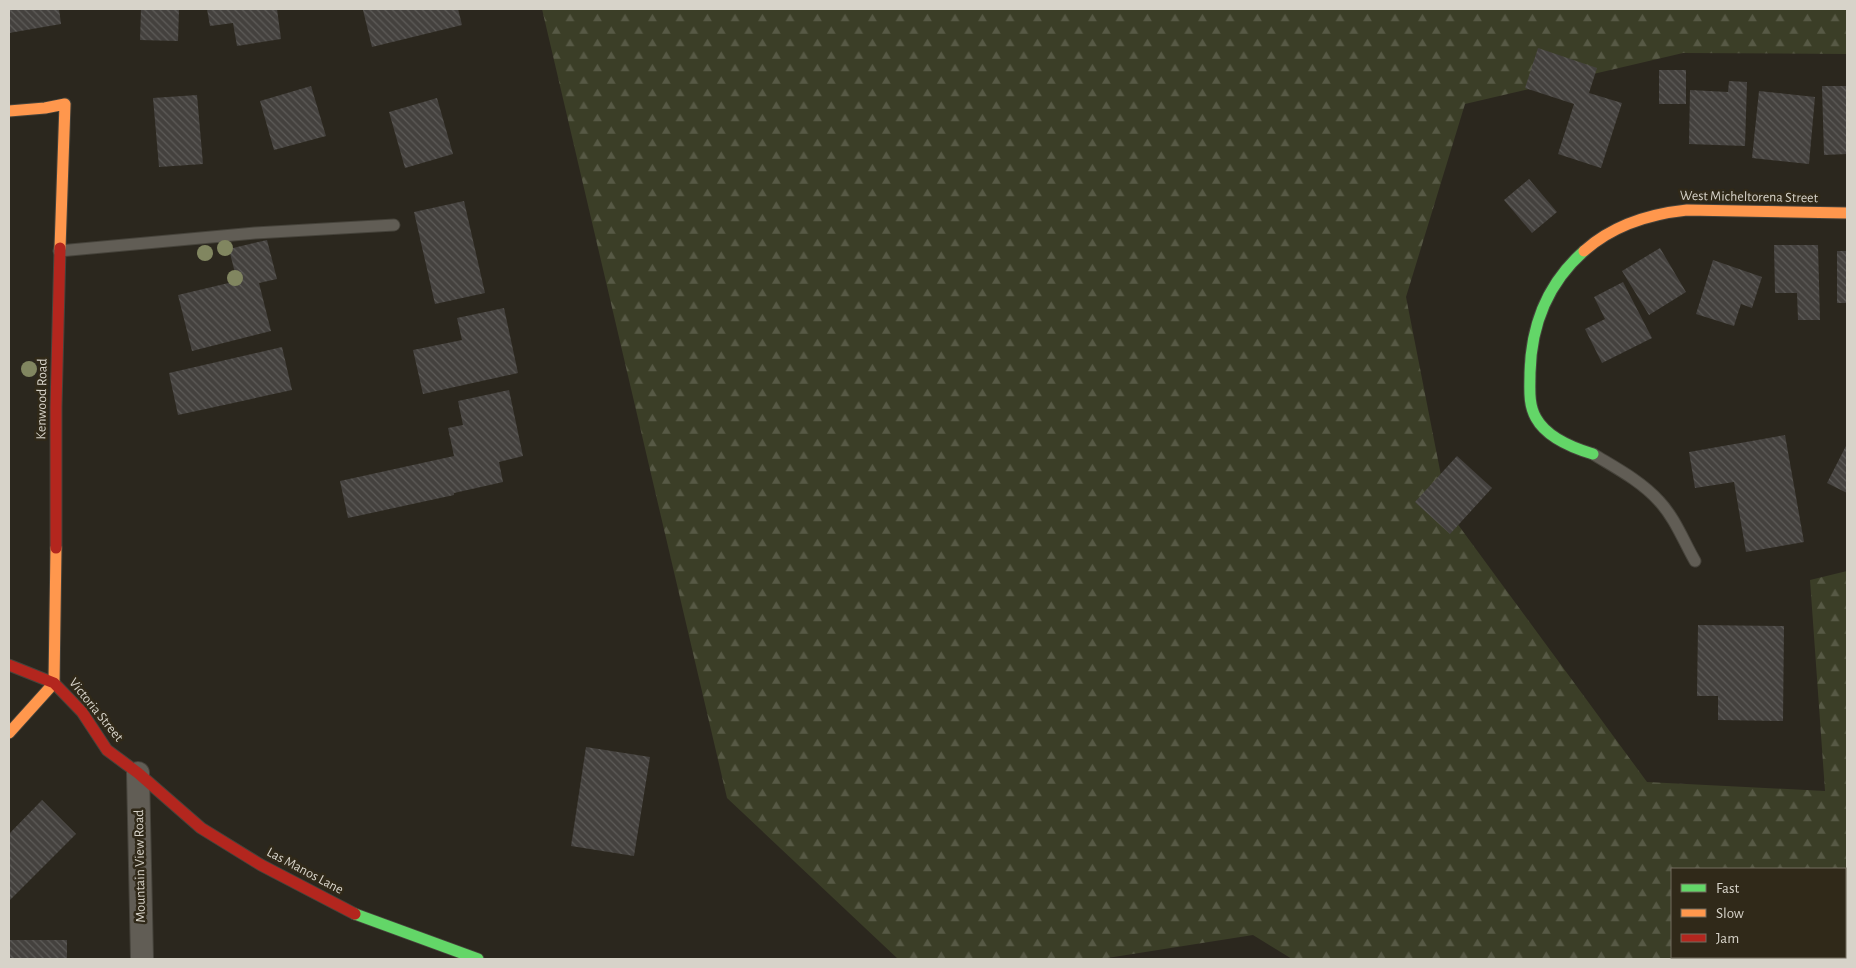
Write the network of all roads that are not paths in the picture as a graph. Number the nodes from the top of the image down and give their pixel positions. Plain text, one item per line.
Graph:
1 (9, 111) edge
2 (1847, 213) edge
3 (394, 225) dead end
4 (59, 251) junction
5 (1593, 454) joint
6 (1696, 561) dead end
7 (9, 665) edge
8 (54, 683) junction
9 (9, 733) edge
10 (138, 773) junction
11 (142, 959) edge
12 (478, 959) edge

1 - 4 street, Kenwood Road
2 - 5 street, West Micheltorena Street
3 - 4 lane
4 - 8 street, Kenwood Road
5 - 6 lane
7 - 8 street
8 - 9 street
8 - 10 street, Victoria Street
10 - 11 street, Mountain View Road
10 - 12 street, Las Manos Lane

